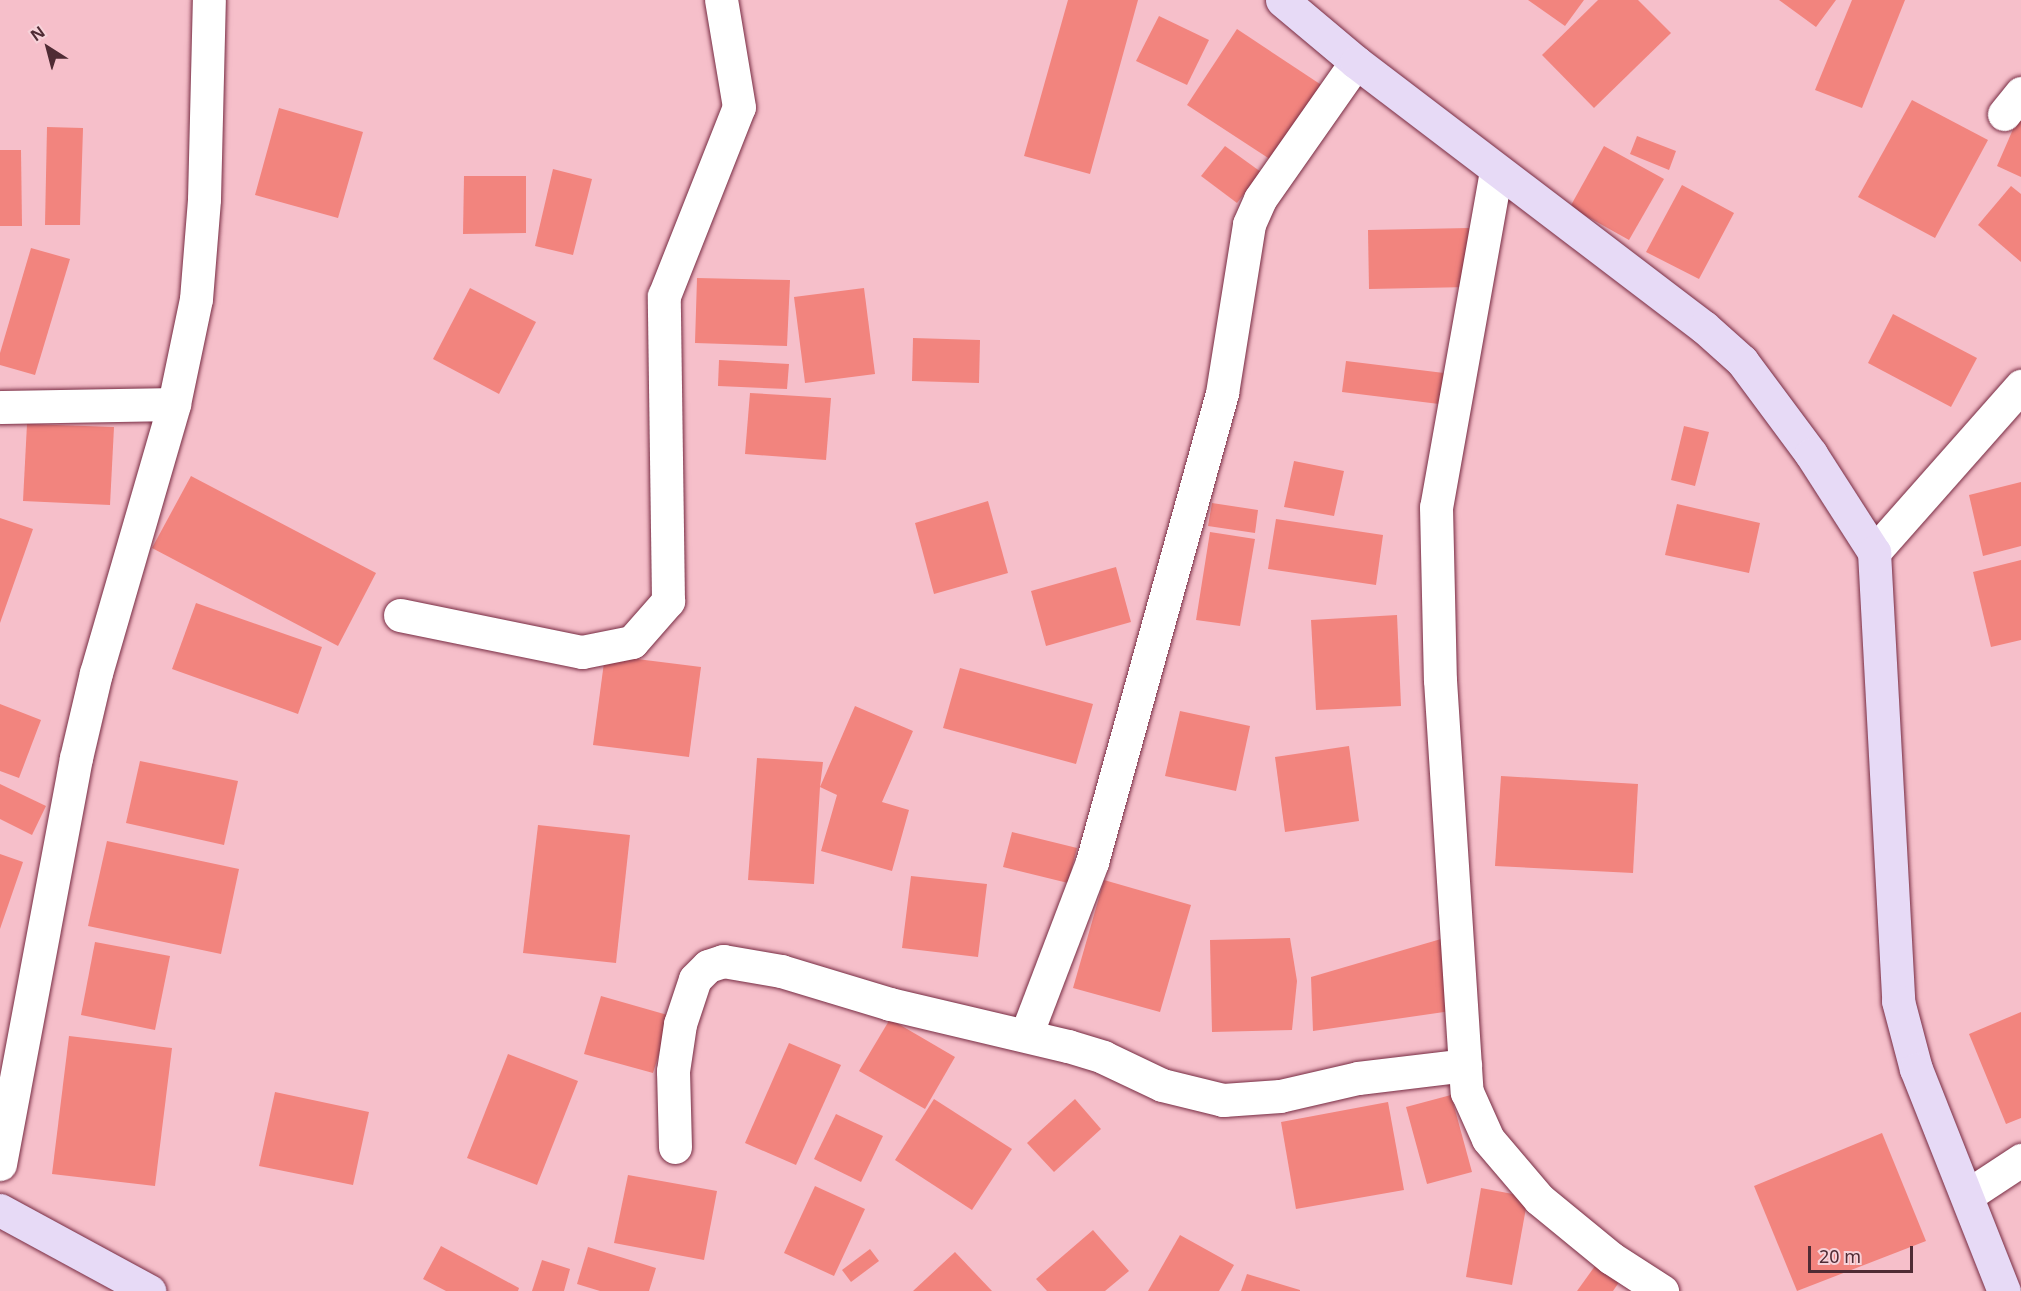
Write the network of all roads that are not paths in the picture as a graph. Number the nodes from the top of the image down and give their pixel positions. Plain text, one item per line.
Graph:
1 (209, 0) edge
2 (721, 0) edge
3 (1282, 0) edge
4 (1356, 63) junction
5 (1496, 171) junction
6 (2021, 386) edge
7 (174, 404) junction
8 (0, 407) edge
9 (1874, 552) junction
10 (400, 615) dead end
11 (1026, 1035) junction
12 (1465, 1065) junction
13 (675, 1147) dead end
14 (2021, 1160) edge
15 (0, 1164) edge
16 (1968, 1195) junction
17 (0, 1210) edge
18 (149, 1291) edge
19 (1662, 1291) edge
20 (2004, 1291) edge

1 - 7 street
2 - 10 street
3 - 4 main road
4 - 5 main road
4 - 11 street
5 - 9 main road
5 - 12 street
6 - 9 street
7 - 8 street
7 - 15 street
9 - 16 main road
11 - 12 street
11 - 13 street
12 - 19 street
14 - 16 street
16 - 20 main road
17 - 18 main road

